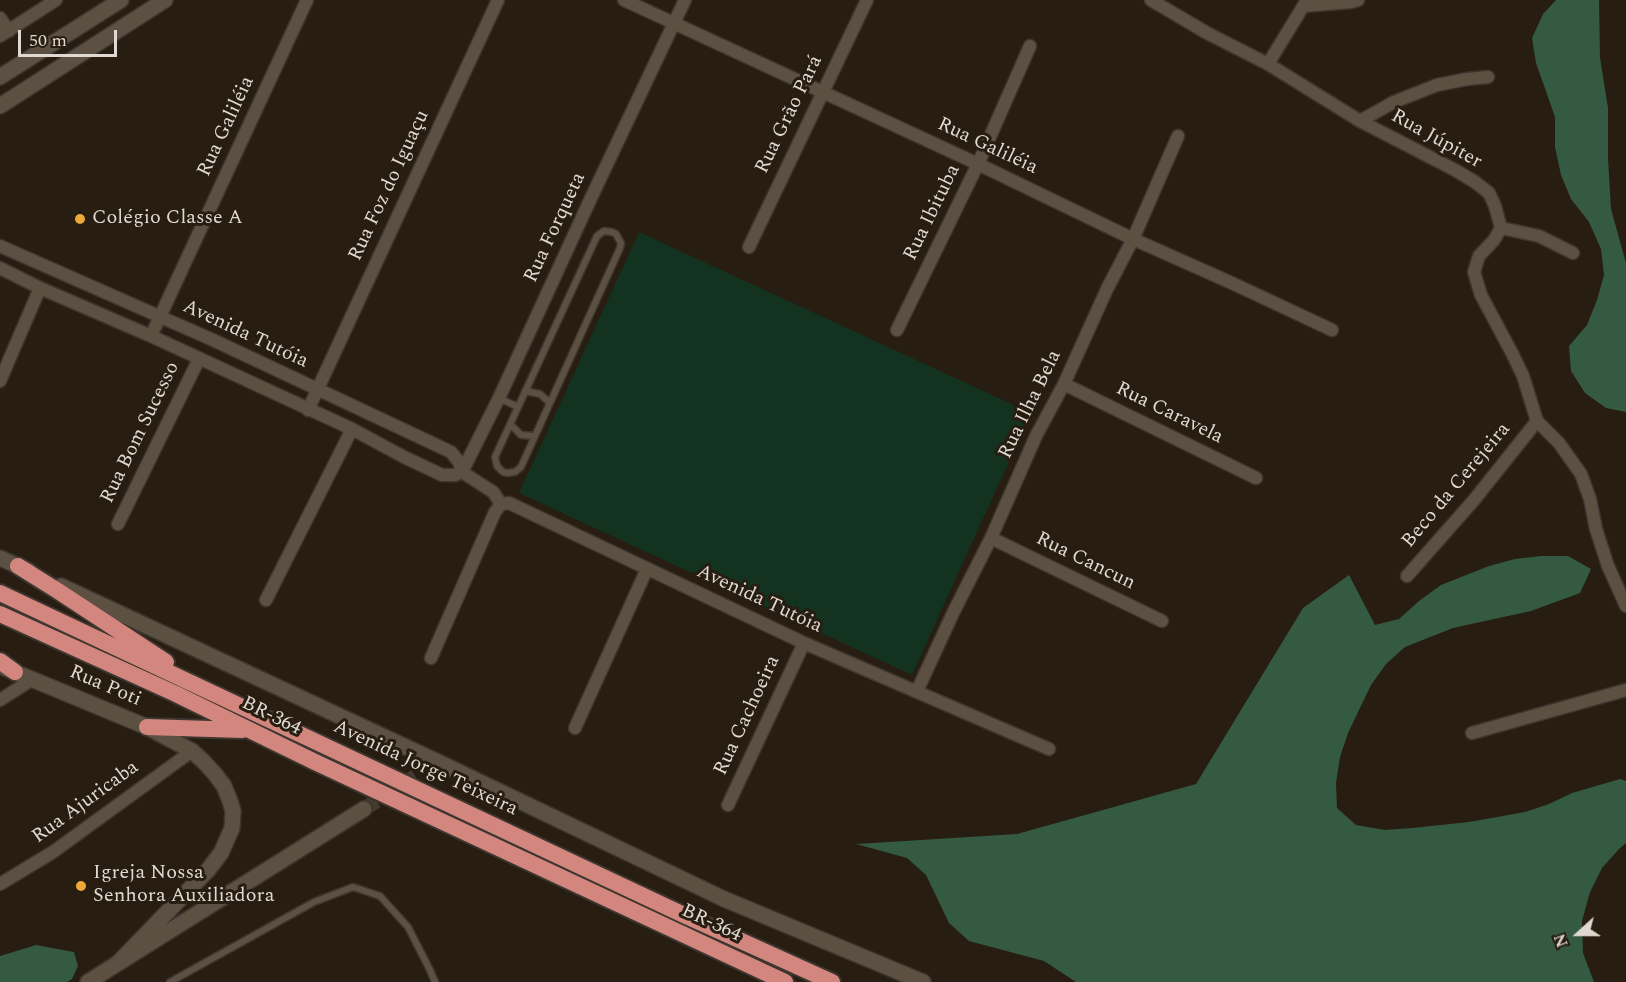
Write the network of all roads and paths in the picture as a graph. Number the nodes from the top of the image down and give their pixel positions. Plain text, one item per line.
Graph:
1 (56, 0) edge
2 (121, 0) edge
3 (165, 0) edge
4 (308, 0) edge
5 (498, 0) edge
6 (624, 0) edge
7 (685, 0) edge
8 (867, 0) edge
9 (1150, 0) edge
10 (1358, 0) edge
11 (1305, 3) edge
12 (0, 18) edge
13 (674, 23) junction
14 (4, 33) edge
15 (1030, 46) dead end
16 (1268, 64) junction
17 (0, 77) edge
18 (1488, 77) dead end
19 (822, 92) junction
20 (3, 98) edge
21 (1360, 121) junction
22 (1178, 136) dead end
23 (978, 164) junction
24 (1501, 228) junction
25 (1132, 239) junction
26 (0, 246) edge
27 (749, 247) dead end
28 (1573, 253) dead end
29 (0, 268) edge
30 (40, 288) junction
31 (160, 317) junction
32 (897, 330) dead end
33 (1332, 330) dead end
34 (151, 336) junction
35 (199, 360) junction
36 (0, 381) edge
37 (1064, 384) junction
38 (317, 389) junction
39 (525, 391) junction
40 (499, 398) junction
41 (550, 403) junction
42 (518, 407) junction
43 (308, 410) junction
44 (1537, 421) junction
45 (510, 424) junction
46 (352, 429) junction
47 (535, 436) junction
48 (462, 472) junction
49 (1256, 478) dead end
50 (501, 504) junction
51 (118, 524) dead end
52 (991, 538) junction
53 (0, 558) edge
54 (18, 566) junction
55 (647, 569) junction
56 (1407, 576) dead end
57 (0, 593) edge
58 (266, 600) dead end
59 (1626, 606) edge
60 (0, 614) edge
61 (1162, 621) dead end
62 (804, 643) junction
63 (431, 658) dead end
64 (5, 666) edge
65 (33, 679) junction
66 (1626, 690) edge
67 (917, 692) junction
68 (214, 694) junction
69 (0, 700) edge
70 (147, 727) junction
71 (575, 728) dead end
72 (249, 730) junction
73 (1472, 733) dead end
74 (1049, 749) dead end
75 (192, 751) junction
76 (728, 805) dead end
77 (364, 809) tunnel mouth
78 (0, 884) edge
79 (118, 963) junction
80 (88, 982) edge
81 (170, 982) edge
82 (435, 982) edge
83 (785, 982) edge
84 (832, 982) edge
85 (923, 982) edge

1 - 14 street
2 - 17 street
3 - 20 street
4 - 31 street, Rua Galiléia
5 - 38 street, Rua Foz do Iguaçu
6 - 13 street, Rua Galiléia
7 - 13 street, Rua Forqueta
8 - 19 street, Rua Grão Pará
9 - 16 street, Rua Júpiter
10 - 11 street
11 - 16 street
12 - 14 street
13 - 19 street, Rua Galiléia
13 - 40 street, Rua Forqueta
15 - 23 street, Rua Ibituba
16 - 21 street, Rua Júpiter
18 - 21 street
19 - 23 street, Rua Galiléia
19 - 27 street, Rua Grão Pará
21 - 24 street, Rua Júpiter
22 - 25 street, Rua Ilha Bela
23 - 25 street, Rua Galiléia
23 - 32 street, Rua Ibituba
24 - 28 street
24 - 44 street
25 - 33 street, Rua Galiléia
25 - 37 street, Rua Ilha Bela
26 - 31 street, Avenida Tutóia
29 - 30 street, Avenida Tutóia
30 - 34 street, Avenida Tutóia
30 - 36 street
31 - 34 street, Rua Galiléia
31 - 38 street, Avenida Tutóia
34 - 35 street, Avenida Tutóia
35 - 43 street, Avenida Tutóia
35 - 51 street, Rua Bom Sucesso
37 - 49 street, Rua Caravela
37 - 52 street, Rua Ilha Bela
38 - 43 street, Rua Foz do Iguaçu
38 - 48 street, Avenida Tutóia
39 - 41 lane
39 - 41 lane
39 - 42 lane
40 - 42 lane
40 - 48 street, Rua Forqueta
41 - 47 lane
42 - 45 lane
43 - 46 street, Avenida Tutóia
44 - 56 street, Beco da Cerejeira
44 - 59 street
45 - 47 lane
45 - 47 lane
46 - 48 street, Avenida Tutóia
46 - 58 street
48 - 50 street, Avenida Tutóia
50 - 55 street, Avenida Tutóia
50 - 63 street
52 - 61 street, Rua Cancun
52 - 67 street, Rua Ilha Bela
53 - 54 street
54 - 68 highway
54 - 85 street
55 - 62 street, Avenida Tutóia
55 - 71 street
57 - 68 highway, Avenida Jorge Teixeira / BR-364
60 - 72 highway, BR-364 / BR-364
62 - 67 street, Avenida Tutóia
62 - 76 street, Rua Cachoeira
64 - 65 street, Rua Poti
65 - 69 street
65 - 70 street, Rua Poti
66 - 73 street
67 - 74 street, Avenida Tutóia
68 - 84 highway, Avenida Jorge Teixeira / BR-364
70 - 72 highway
70 - 75 street, Rua Poti
72 - 83 highway, BR-364 / BR-364
75 - 78 street, Rua Ajuricaba
75 - 79 street, Rua Poti
77 - 79 street
79 - 80 street
81 - 82 lane

